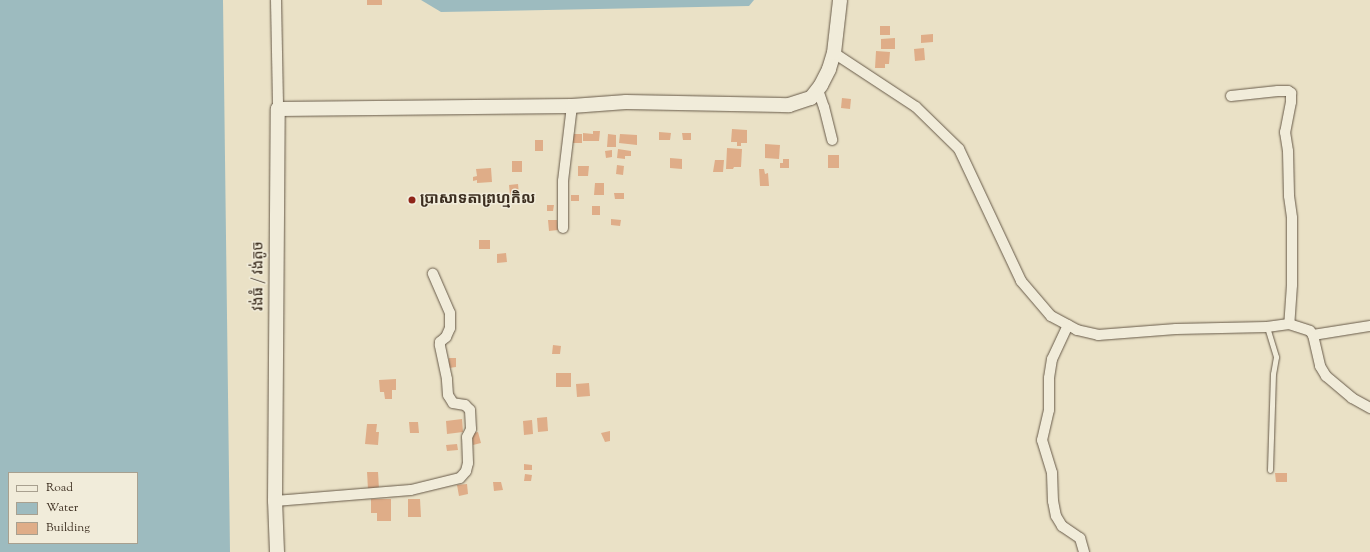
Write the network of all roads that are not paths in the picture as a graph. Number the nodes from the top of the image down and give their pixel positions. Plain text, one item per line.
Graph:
1 (276, 0) edge
2 (840, 0) edge
3 (834, 53) junction
4 (818, 90) junction
5 (1231, 96) dead end
6 (572, 106) junction
7 (278, 109) junction
8 (832, 140) dead end
9 (563, 228) dead end
10 (433, 274) dead end
11 (1289, 324) junction
12 (1068, 325) junction
13 (1370, 326) edge
14 (1268, 327) junction
15 (1313, 335) junction
16 (1370, 408) edge
17 (1270, 470) dead end
18 (275, 501) junction
19 (277, 552) edge
20 (1084, 552) edge

1 - 7 street, វង់ធំ / វង់តូច
2 - 3 main road
3 - 4 main road
3 - 12 street
4 - 6 main road
4 - 8 street
5 - 11 street
6 - 7 main road
6 - 9 street
7 - 18 main road, វង់ធំ / វង់តូច
10 - 18 street
11 - 14 street
11 - 15 street
12 - 14 street
12 - 20 street
13 - 15 street
14 - 17 lane
15 - 16 street
18 - 19 main road, វង់ធំ / វង់តូច

